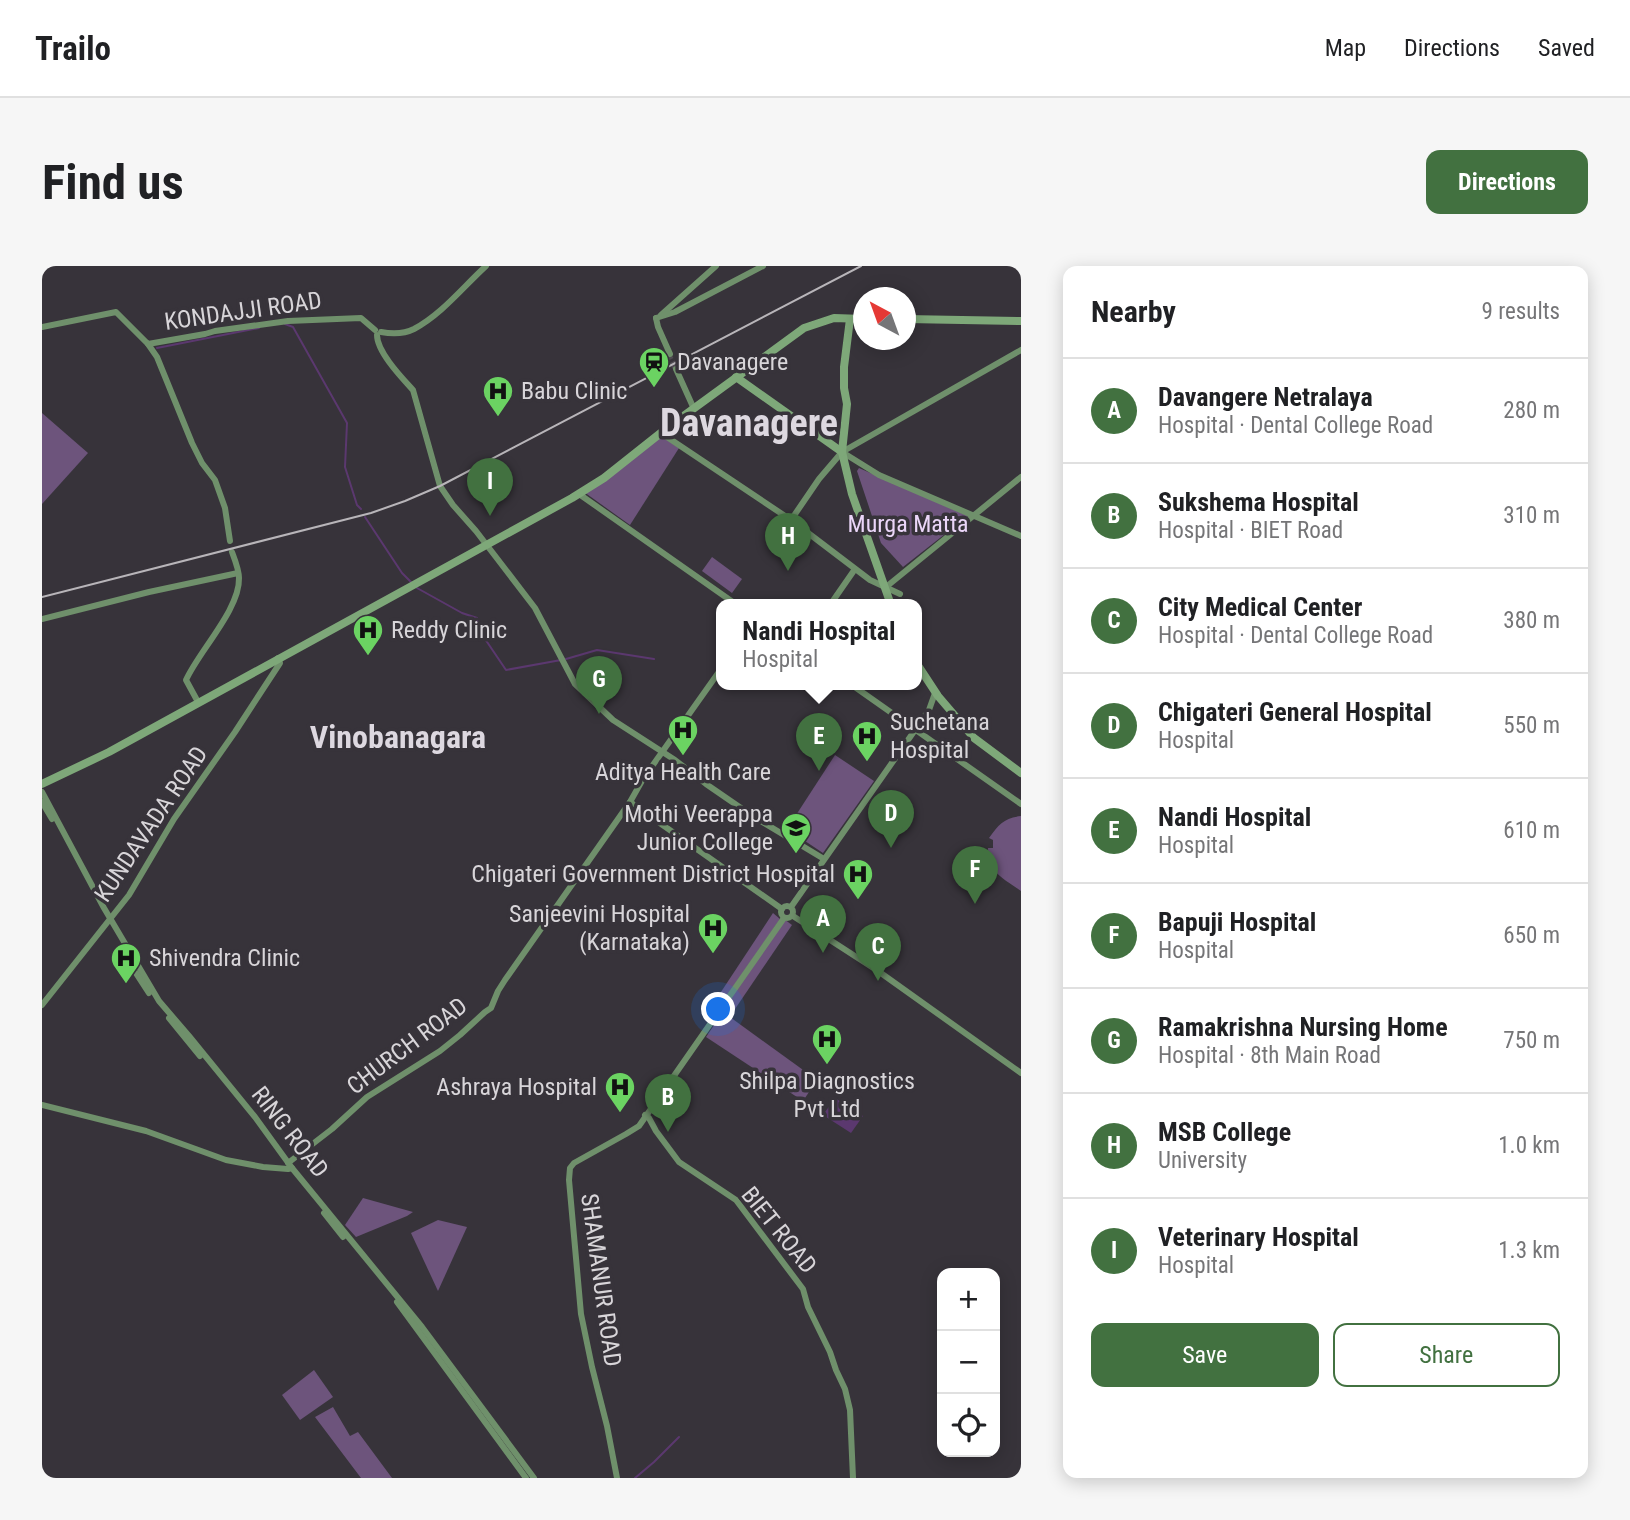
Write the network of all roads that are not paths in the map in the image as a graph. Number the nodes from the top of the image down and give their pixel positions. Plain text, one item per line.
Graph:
1 (486, 266) edge
2 (716, 266) edge
3 (763, 266) edge
4 (656, 319) junction
5 (850, 319) joint
6 (916, 319) edge
7 (1021, 321) edge
8 (42, 327) edge
9 (378, 333) junction
10 (148, 344) junction
11 (1021, 349) edge
12 (669, 354) tunnel mouth
13 (677, 369) tunnel mouth
14 (736, 377) junction
15 (695, 408) junction
16 (660, 433) junction
17 (842, 452) junction
18 (1021, 477) edge
19 (579, 494) junction
20 (973, 516) junction
21 (791, 520) junction
22 (1021, 537) edge
23 (230, 541) dead end
24 (485, 545) junction
25 (232, 552) dead end
26 (855, 569) junction
27 (238, 573) junction
28 (886, 587) junction
29 (900, 594) dead end
30 (728, 599) edge
31 (834, 599) edge
32 (889, 599) edge
33 (42, 619) edge
34 (278, 659) junction
35 (922, 672) edge
36 (716, 676) edge
37 (859, 690) edge
38 (936, 693) junction
39 (198, 702) junction
40 (915, 729) junction
41 (663, 753) junction
42 (1021, 772) edge
43 (42, 784) edge
44 (42, 792) edge
45 (42, 802) edge
46 (630, 802) junction
47 (1021, 804) edge
48 (824, 859) junction
49 (791, 907) junction
50 (782, 909) junction
51 (793, 916) junction
52 (784, 918) junction
53 (109, 921) junction
54 (42, 1005) edge
55 (1021, 1073) edge
56 (42, 1105) edge
57 (645, 1115) junction
58 (289, 1167) junction
59 (526, 1478) edge
60 (534, 1478) edge
61 (617, 1478) edge
62 (853, 1478) edge

1 - 9 street
2 - 4 street
3 - 4 street
4 - 12 street
5 - 14 main road
5 - 17 main road
6 - 7 main road
8 - 10 street, KONDAJJI ROAD
9 - 10 street, KONDAJJI ROAD
9 - 24 street
10 - 23 street
11 - 17 street
13 - 15 street
14 - 15 main road
14 - 17 main road
15 - 16 main road
16 - 19 main road
16 - 21 street
17 - 20 street
17 - 21 street
17 - 28 main road
18 - 20 street
19 - 24 main road
19 - 30 street
20 - 22 street
20 - 28 street
21 - 26 street
24 - 34 main road
24 - 41 street
25 - 27 street
26 - 28 street
26 - 31 street
27 - 33 street
27 - 39 street
28 - 29 street
28 - 32 main road
34 - 39 main road
34 - 53 street, KUNDAVADA ROAD
35 - 38 main road
36 - 41 street, CHURCH ROAD
37 - 40 street
38 - 40 street
38 - 42 main road
39 - 43 main road
40 - 47 street
40 - 48 street
41 - 46 street, CHURCH ROAD
41 - 48 street
44 - 53 street, RING ROAD
45 - 53 street, RING ROAD
46 - 50 street
46 - 58 street, CHURCH ROAD
48 - 49 street
49 - 50 street
49 - 51 street
50 - 52 street
51 - 52 street
51 - 55 street
52 - 57 street, SHAMANUR ROAD
53 - 54 street, KUNDAVADA ROAD
53 - 58 street, RING ROAD
56 - 58 street
57 - 61 street, SHAMANUR ROAD
57 - 62 street, BIET ROAD
58 - 59 street, RING ROAD
58 - 60 street, RING ROAD

